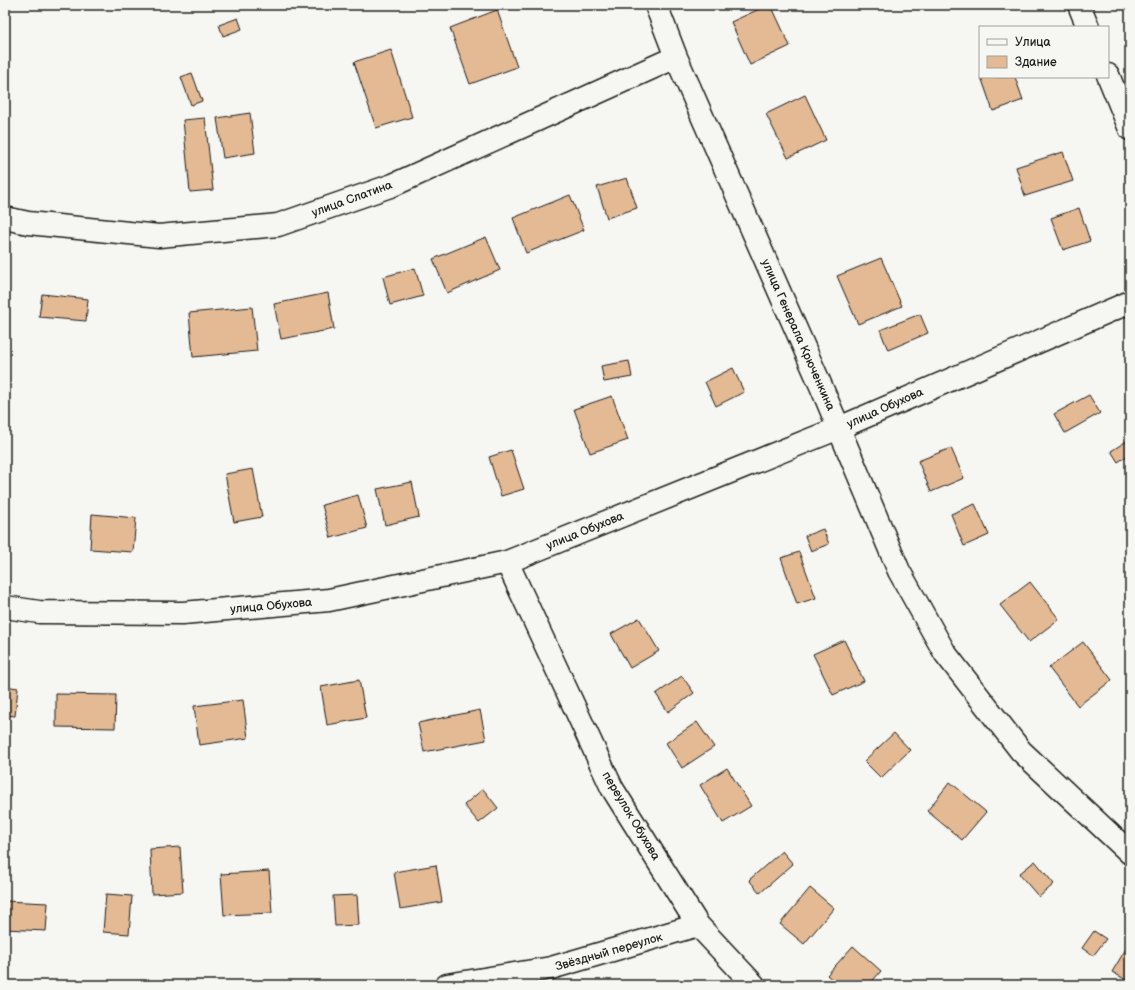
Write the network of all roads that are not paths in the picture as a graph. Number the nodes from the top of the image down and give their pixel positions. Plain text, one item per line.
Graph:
1 (656, 5) edge
2 (1079, 5) edge
3 (1088, 26) edge
4 (676, 57) junction
5 (1109, 77) edge
6 (1130, 129) edge
7 (5, 218) edge
8 (1130, 302) edge
9 (839, 428) junction
10 (507, 562) junction
11 (5, 607) edge
12 (1130, 852) edge
13 (698, 925) junction
14 (447, 985) edge
15 (754, 985) edge

1 - 4 street, улица Генерала Крюченкина
2 - 3 street
4 - 7 street, улица Слатина
4 - 9 street, улица Генерала Крюченкина
5 - 6 street
8 - 9 street, улица Обухова
9 - 10 street, улица Обухова
9 - 12 street, улица Генерала Крюченкина
10 - 11 street, улица Обухова
10 - 13 street, переулок Обухова
13 - 14 street, Звёздный переулок
13 - 15 street, переулок Обухова

